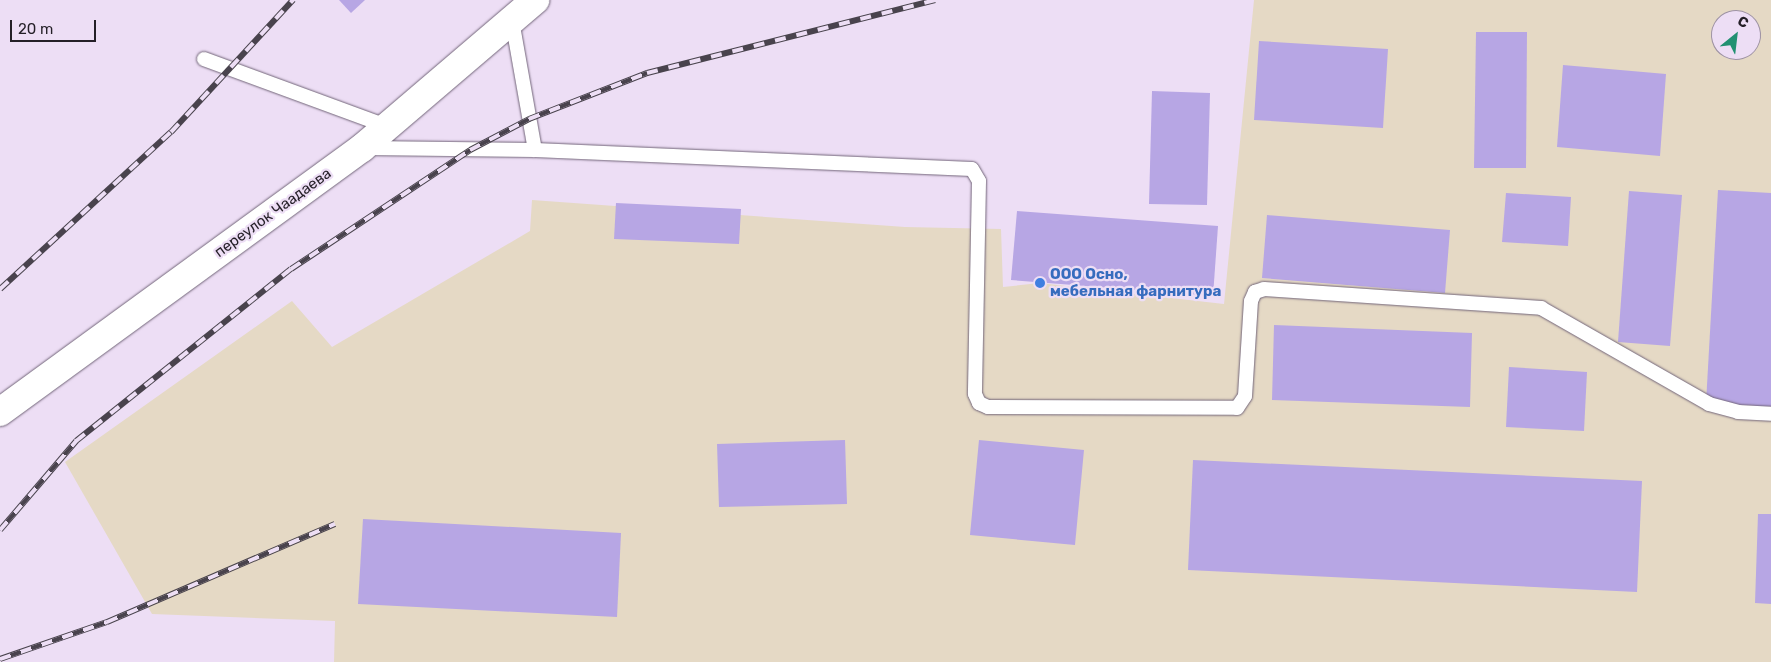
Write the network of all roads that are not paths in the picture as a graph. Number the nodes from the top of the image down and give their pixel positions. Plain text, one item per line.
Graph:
1 (536, 0) edge
2 (512, 20) junction
3 (204, 59) dead end
4 (389, 127) junction
5 (362, 148) junction
6 (534, 150) junction
7 (0, 412) edge
8 (1771, 414) edge

1 - 2 street, переулок Чаадаева
2 - 4 street, переулок Чаадаева
2 - 6 lane
3 - 4 lane
4 - 5 street, переулок Чаадаева
5 - 6 lane
5 - 7 street, переулок Чаадаева
6 - 8 lane

